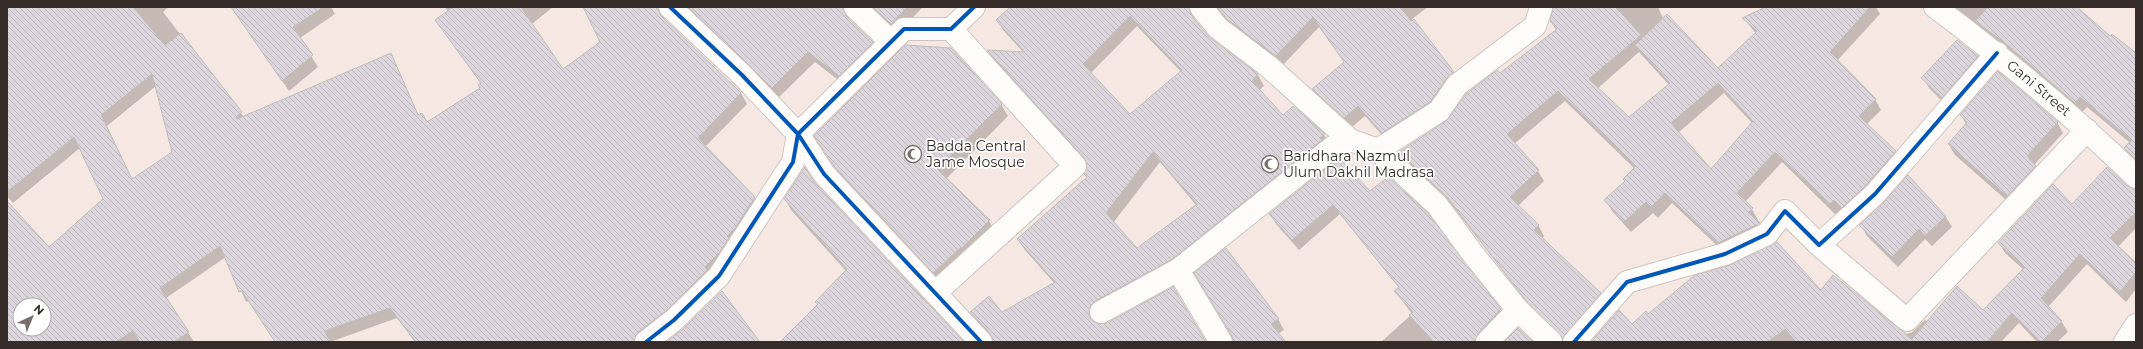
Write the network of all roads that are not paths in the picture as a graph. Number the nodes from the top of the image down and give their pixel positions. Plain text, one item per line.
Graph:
1 (670, 7) edge
2 (855, 7) edge
3 (974, 7) edge
4 (1201, 7) edge
5 (1541, 7) edge
6 (1935, 7) edge
7 (951, 29) junction
8 (890, 41) junction
9 (1997, 53) junction
10 (2087, 130) junction
11 (798, 134) junction
12 (1350, 140) junction
13 (1378, 150) junction
14 (2136, 176) edge
15 (1819, 245) junction
16 (1178, 270) junction
17 (935, 293) junction
18 (1518, 310) junction
19 (1101, 312) dead end
20 (2136, 325) edge
21 (646, 342) edge
22 (981, 342) edge
23 (1221, 342) edge
24 (1487, 342) edge
25 (1551, 342) edge
26 (1574, 342) edge
27 (2125, 342) edge

1 - 11 street
2 - 8 street
3 - 7 street
4 - 12 street
5 - 13 street
6 - 9 street, Gani Street
7 - 8 street
7 - 17 street
8 - 11 street
9 - 10 street, Gani Street
9 - 15 street
10 - 14 street, Gani Street
10 - 15 street
11 - 17 street
11 - 21 street
12 - 13 street
12 - 16 street
13 - 18 street
15 - 26 street
16 - 19 street
16 - 23 street
17 - 22 street
18 - 24 street
18 - 25 street
20 - 27 street

